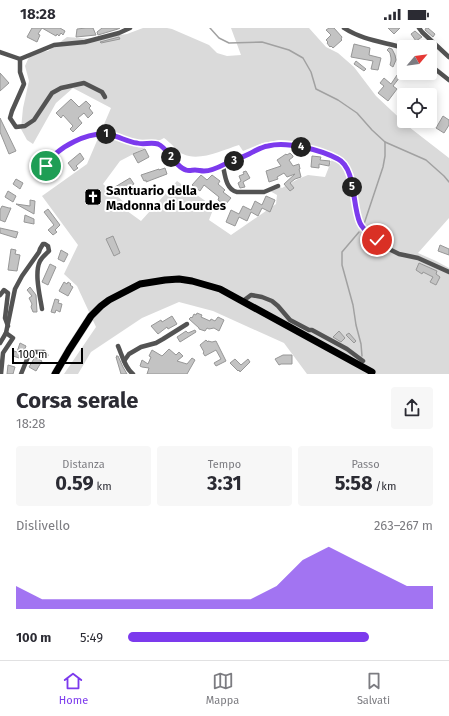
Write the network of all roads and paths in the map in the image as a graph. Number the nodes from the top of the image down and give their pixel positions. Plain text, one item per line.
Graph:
1 (130, 28) edge
2 (344, 28) edge
3 (419, 28) edge
4 (397, 46) edge
5 (0, 52) edge
6 (449, 57) edge
7 (20, 59) junction
8 (437, 71) edge
9 (449, 80) edge
10 (105, 97) dead end
11 (223, 166) junction
12 (44, 179) dead end
13 (278, 186) dead end
14 (449, 272) edge
15 (0, 295) edge
16 (243, 301) junction
17 (42, 309) dead end
18 (187, 324) dead end
19 (8, 326) junction
20 (6, 333) junction
21 (0, 343) edge
22 (118, 346) dead end
23 (46, 355) dead end
24 (124, 361) junction
25 (363, 361) dead end
26 (372, 372) dead end
27 (1, 374) edge
28 (21, 374) edge
29 (55, 374) edge
30 (133, 374) edge

1 - 7 street
2 - 4 street
3 - 6 street
5 - 7 street
7 - 10 street
8 - 9 street
11 - 12 street
11 - 13 street
11 - 14 street
15 - 19 street
16 - 25 street
16 - 26 highway
16 - 29 highway
17 - 19 street
18 - 24 street
19 - 20 street
20 - 21 street
20 - 27 street
22 - 24 street
23 - 28 street
24 - 30 street

